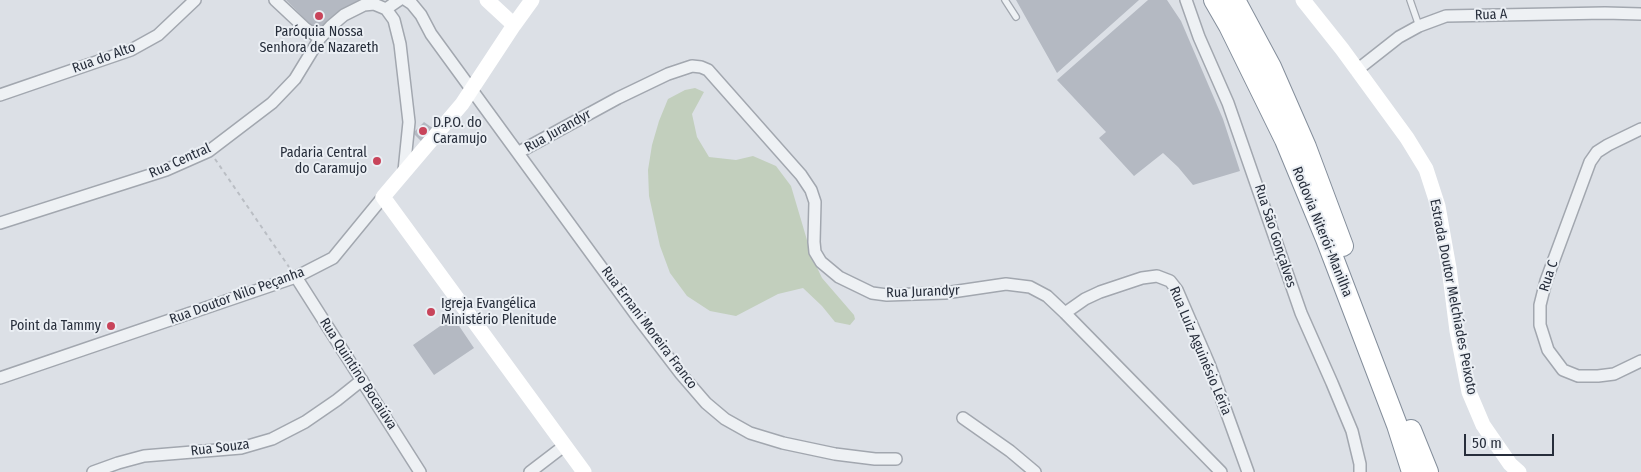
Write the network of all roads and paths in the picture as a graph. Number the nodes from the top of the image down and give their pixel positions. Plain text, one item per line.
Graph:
1 (195, 0) edge
2 (275, 0) edge
3 (399, 0) edge
4 (406, 0) edge
5 (487, 0) edge
6 (532, 0) edge
7 (1005, 0) edge
8 (1186, 0) edge
9 (1214, 0) edge
10 (1236, 0) edge
11 (1302, 0) edge
12 (1410, 0) edge
13 (386, 9) junction
14 (1641, 14) edge
15 (1016, 17) dead end
16 (514, 25) junction
17 (1419, 26) junction
18 (320, 38) junction
19 (1357, 70) junction
20 (472, 89) junction
21 (0, 95) edge
22 (1641, 129) edge
23 (209, 151) junction
24 (519, 152) junction
25 (404, 171) junction
26 (383, 197) junction
27 (0, 223) edge
28 (296, 277) junction
29 (1065, 312) junction
30 (1641, 360) edge
31 (0, 378) edge
32 (362, 380) junction
33 (963, 418) dead end
34 (564, 446) junction
35 (896, 459) dead end
36 (95, 472) edge
37 (420, 472) edge
38 (530, 472) edge
39 (584, 472) edge
40 (1035, 472) edge
41 (1221, 472) edge
42 (1248, 472) edge
43 (1360, 472) edge
44 (1412, 472) edge
45 (1428, 472) edge
46 (1519, 472) edge

1 - 21 street, Rua do Alto
2 - 18 street
3 - 13 street
4 - 20 street, Rua Ernani Moreira Franco
5 - 16 street
6 - 16 street, Rua Doutor Nilo Peçanha
7 - 15 lane
8 - 43 street, Rua São Gonçalves
9 - 44 highway, Rodovia Niterói-Manilha
10 - 45 highway, Rodovia Niterói-Manilha
11 - 19 street, Estrada Doutor Melchíades Peixoto
12 - 17 lane
13 - 18 street, Rua Central
13 - 25 street
14 - 17 street, Rua A
16 - 20 street, Rua Doutor Nilo Peçanha
17 - 19 street, Rua A
18 - 23 street, Rua Central
19 - 46 street, Estrada Doutor Melchíades Peixoto
20 - 24 street, Rua Ernani Moreira Franco
20 - 25 street, Rua Doutor Nilo Peçanha
22 - 30 street, Rua C
23 - 27 street, Rua Central
23 - 28 path
24 - 29 street, Rua Jurandyr
24 - 35 street, Rua Ernani Moreira Franco
25 - 26 street, Rua Doutor Nilo Peçanha
26 - 28 street, Rua Doutor Nilo Peçanha
26 - 34 street
28 - 31 street, Rua Doutor Nilo Peçanha
28 - 32 street, Rua Quintino Bocaiúva
29 - 41 street, Rua Jurandyr
29 - 42 street, Rua Luiz Aguinésio Léria
32 - 36 street, Rua Souza
32 - 37 street, Rua Quintino Bocaiúva
33 - 40 street
34 - 38 street
34 - 39 street

